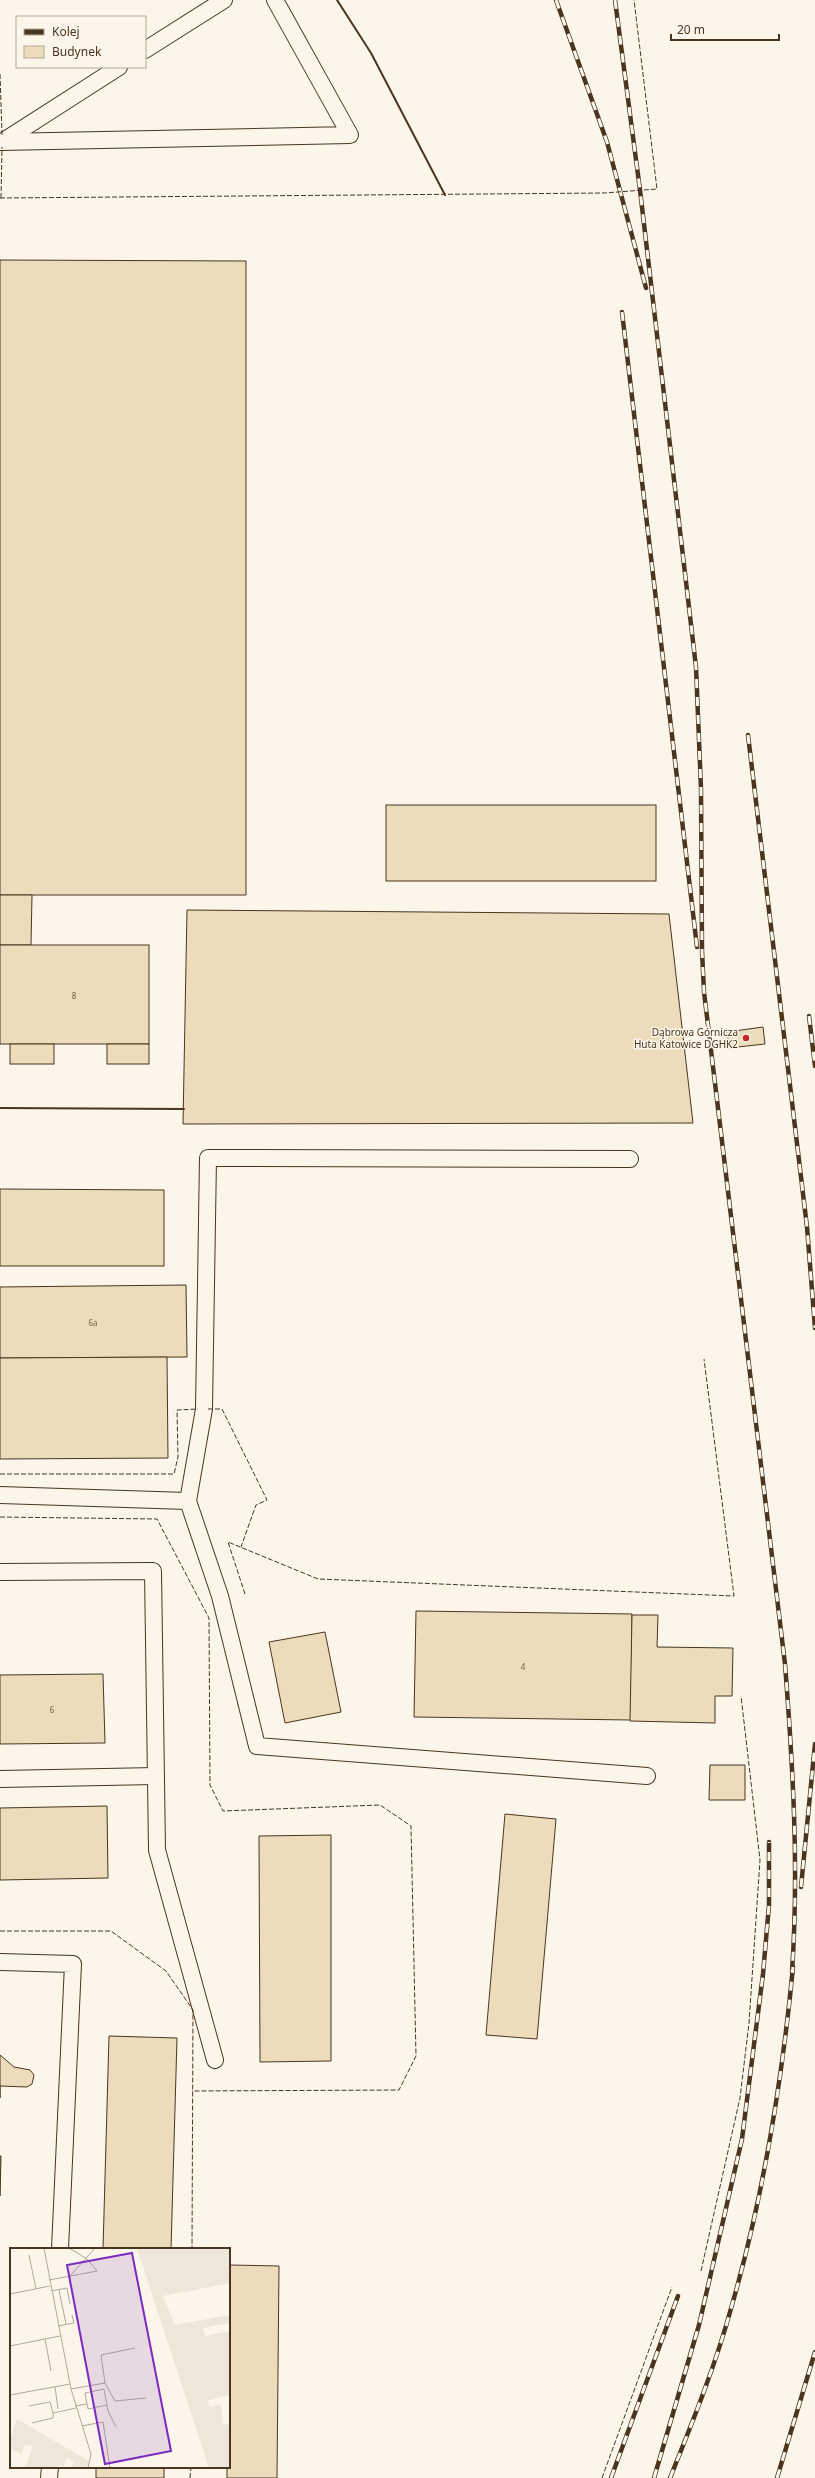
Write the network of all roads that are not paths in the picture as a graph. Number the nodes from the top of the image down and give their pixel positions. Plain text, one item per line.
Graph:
1 (224, 0) edge
2 (275, 0) edge
3 (146, 49) edge
4 (117, 68) edge
5 (1, 142) edge
6 (630, 1159) dead end
7 (0, 1495) edge
8 (188, 1501) junction
9 (0, 1572) edge
10 (156, 1776) junction
11 (647, 1776) dead end
12 (0, 1779) edge
13 (0, 1962) edge
14 (215, 2060) dead end
15 (60, 2248) edge
16 (50, 2468) edge
17 (49, 2478) edge

1 - 3 lane
2 - 5 lane
4 - 5 lane
6 - 8 lane
7 - 8 lane
8 - 11 lane
9 - 10 lane
10 - 12 lane
10 - 14 lane
13 - 15 lane
16 - 17 lane

